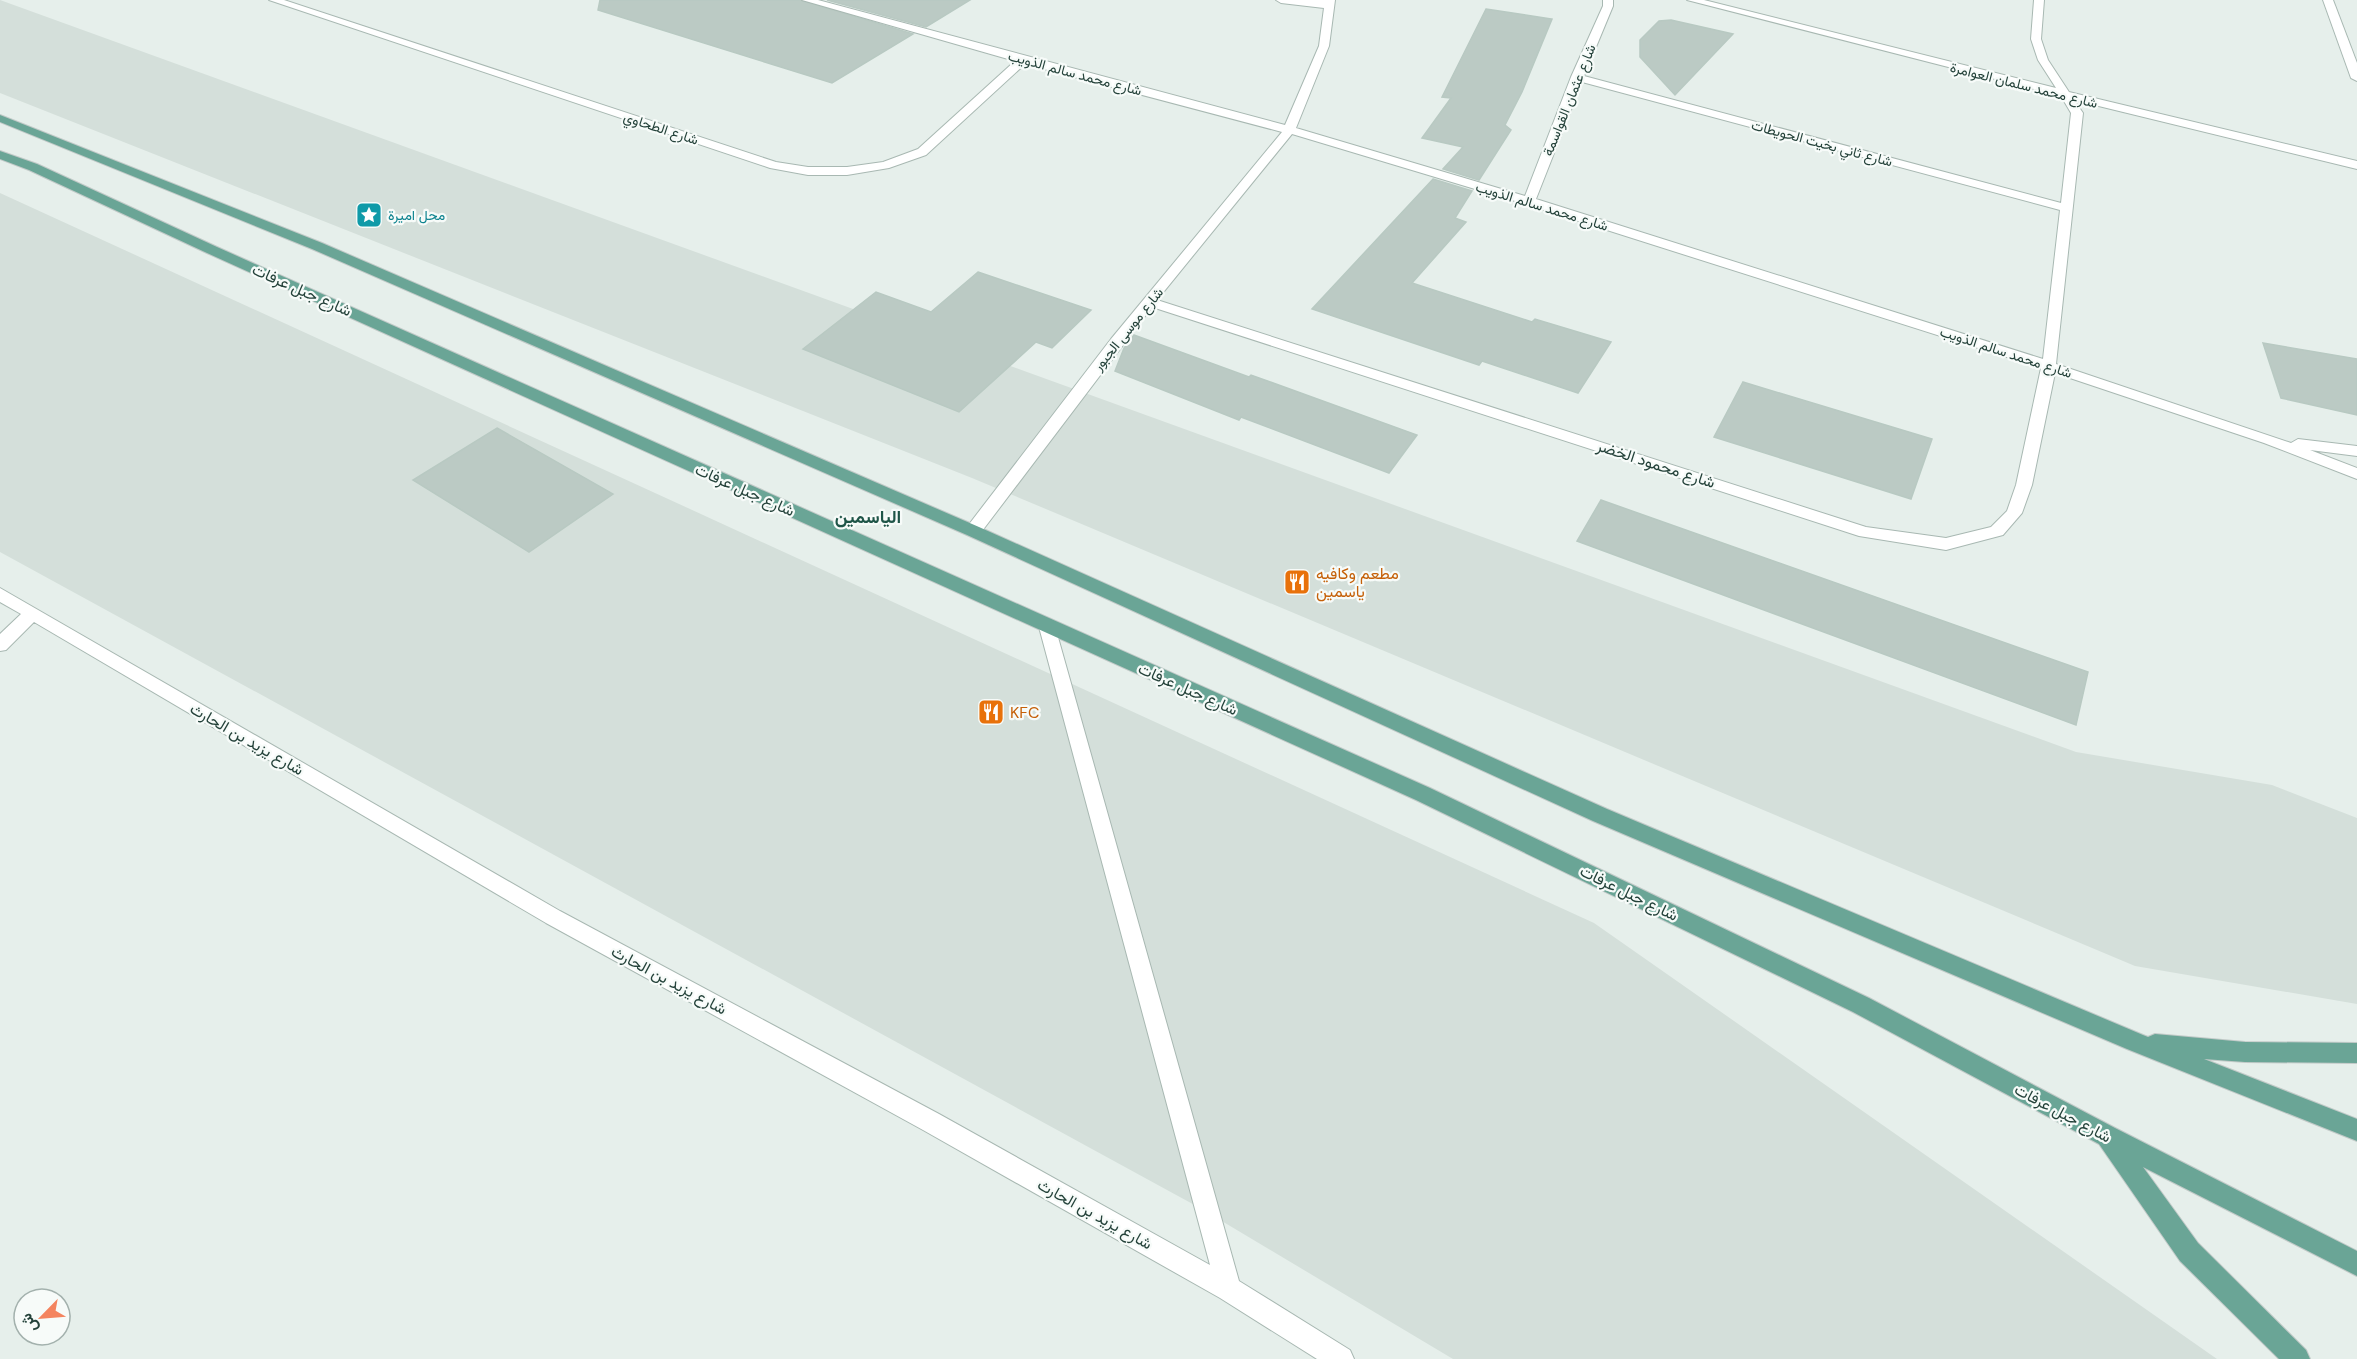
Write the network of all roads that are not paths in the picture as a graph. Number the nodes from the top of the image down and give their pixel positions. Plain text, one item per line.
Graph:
1 (274, 0) edge
2 (807, 0) edge
3 (1281, 0) edge
4 (1608, 0) edge
5 (1692, 0) edge
6 (2039, 0) edge
7 (2328, 0) edge
8 (1329, 3) edge
9 (1023, 60) junction
10 (1577, 77) junction
11 (2357, 78) edge
12 (2067, 96) junction
13 (0, 118) edge
14 (1289, 130) junction
15 (0, 155) edge
16 (2357, 165) edge
17 (1529, 201) junction
18 (2067, 208) junction
19 (1150, 302) junction
20 (2049, 366) junction
21 (2269, 440) junction
22 (2357, 451) edge
23 (2357, 474) edge
24 (973, 531) junction
25 (0, 594) edge
26 (32, 614) junction
27 (1048, 627) junction
28 (0, 645) edge
29 (2135, 1042) junction
30 (2357, 1053) edge
31 (2357, 1130) edge
32 (2107, 1136) junction
33 (2357, 1264) edge
34 (1229, 1289) junction
35 (1341, 1359) edge
36 (2297, 1359) edge

1 - 9 street, شارع الطحاوي
2 - 9 street, شارع محمد سالم الذويب
3 - 8 street
4 - 10 street, شارع عثمان القواسمة
5 - 12 street, شارع محمد سلمان العوامرة
6 - 12 street
7 - 11 street
8 - 14 street, شارع موسى الجبور
9 - 14 street, شارع محمد سالم الذويب
10 - 17 street, شارع عثمان القواسمة
10 - 18 street, شارع ثاني بخيت الحويطات
12 - 16 street, شارع محمد سلمان العوامرة
12 - 18 street
13 - 24 main road
14 - 17 street, شارع محمد سالم الذويب
14 - 19 street, شارع موسى الجبور
15 - 27 main road, شارع جبل عرفات
17 - 20 street, شارع محمد سالم الذويب
18 - 20 street
19 - 20 street, شارع محمود الخضر
19 - 24 street, شارع موسى الجبور
20 - 21 street, شارع محمد سالم الذويب
21 - 22 street, شارع محمد سالم الذويب
21 - 23 street, شارع محمد سالم الذويب
24 - 29 main road
25 - 26 street, شارع يزيد بن الحارث
26 - 28 street
26 - 34 street, شارع يزيد بن الحارث
27 - 32 main road, شارع جبل عرفات
27 - 34 street
29 - 30 main road
29 - 31 main road
32 - 33 main road, شارع جبل عرفات
32 - 36 main road
34 - 35 street, شارع يزيد بن الحارث

